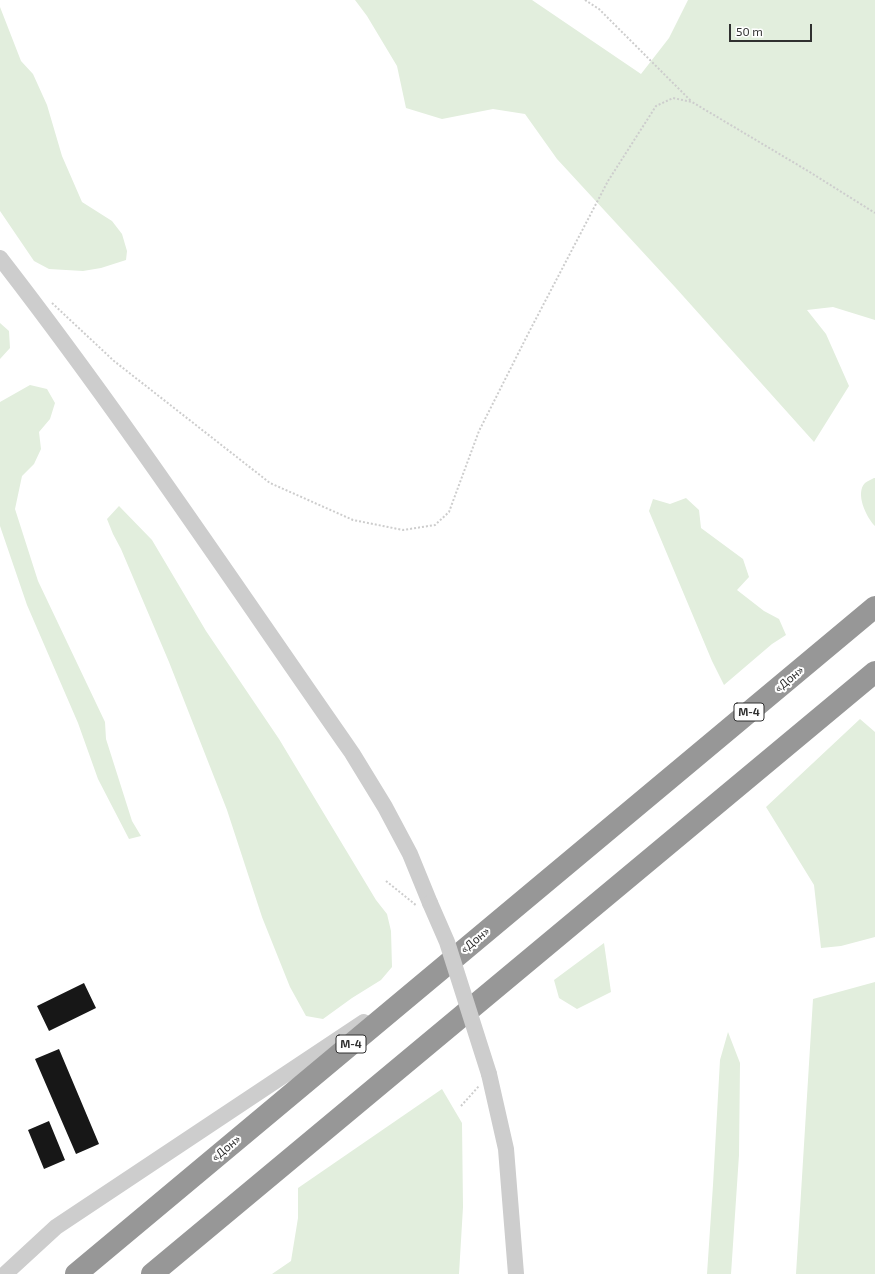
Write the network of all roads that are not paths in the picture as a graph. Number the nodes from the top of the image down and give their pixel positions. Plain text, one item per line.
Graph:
1 (0, 258) edge
2 (875, 607) edge
3 (875, 672) edge
4 (427, 980) junction
5 (4, 1274) edge
6 (76, 1274) edge
7 (152, 1274) edge
8 (516, 1274) edge

1 - 8 street, bridge
2 - 4 highway, «Дон» / М-4
3 - 7 highway
4 - 5 street
4 - 6 highway, «Дон» / М-4

